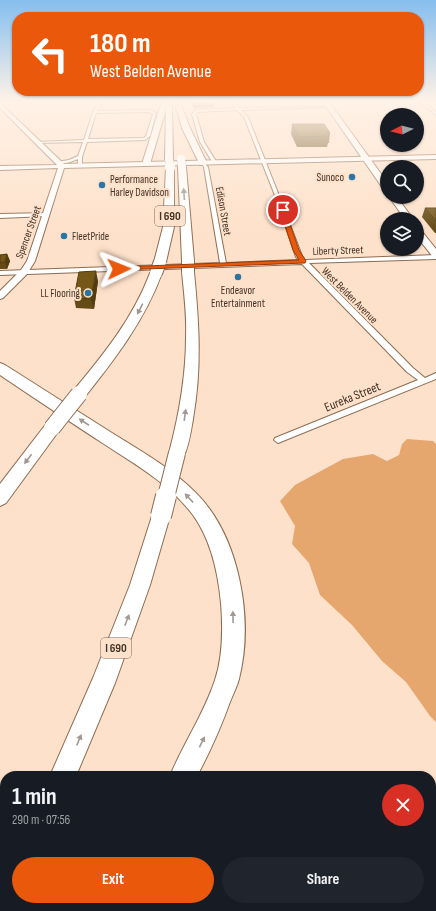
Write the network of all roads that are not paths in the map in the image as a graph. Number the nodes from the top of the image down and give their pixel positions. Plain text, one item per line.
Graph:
1 (41, 145) edge
2 (84, 145) edge
3 (152, 145) edge
4 (169, 145) edge
5 (194, 145) edge
6 (204, 145) edge
7 (257, 145) edge
8 (357, 145) edge
9 (80, 157) junction
10 (436, 157) edge
11 (366, 158) junction
12 (181, 159) dead end
13 (263, 161) junction
14 (203, 162) junction
15 (215, 162) junction
16 (60, 164) junction
17 (146, 164) junction
18 (80, 166) junction
19 (1, 168) edge
20 (380, 178) edge
21 (47, 214) junction
22 (0, 216) edge
23 (424, 240) edge
24 (436, 256) edge
25 (303, 261) junction
26 (223, 265) junction
27 (24, 272) junction
28 (0, 273) edge
29 (0, 296) edge
30 (0, 368) edge
31 (436, 376) edge
32 (424, 381) junction
33 (278, 440) dead end
34 (0, 498) edge
35 (65, 771) edge
36 (186, 771) edge

1 - 16 main road
2 - 9 street
3 - 17 highway
4 -> 34 highway, I 690, bridge
5 - 14 highway
6 - 15 street
7 - 13 street, West Belden Avenue
8 - 11 main road
9 - 16 street
9 - 18 street
10 - 11 main road
11 - 13 main road
11 - 20 main road
35 -> 12 highway, I 690, bridge
13 - 15 main road
13 - 25 street, West Belden Avenue
14 - 15 main road
14 - 17 main road
14 - 26 street, Edison Street
16 - 18 main road
16 - 19 main road
16 - 21 main road, Spencer Street
17 - 18 main road
21 - 22 street
21 - 27 main road, Spencer Street
23 - 24 main road
24 - 25 street, Liberty Street
25 - 26 street, Liberty Street
25 - 32 street, West Belden Avenue
26 - 27 street, Liberty Street
27 - 28 street, Liberty Street
27 - 29 main road, Spencer Street
36 -> 30 highway
31 - 32 street, Eureka Street
32 - 33 street, Eureka Street

